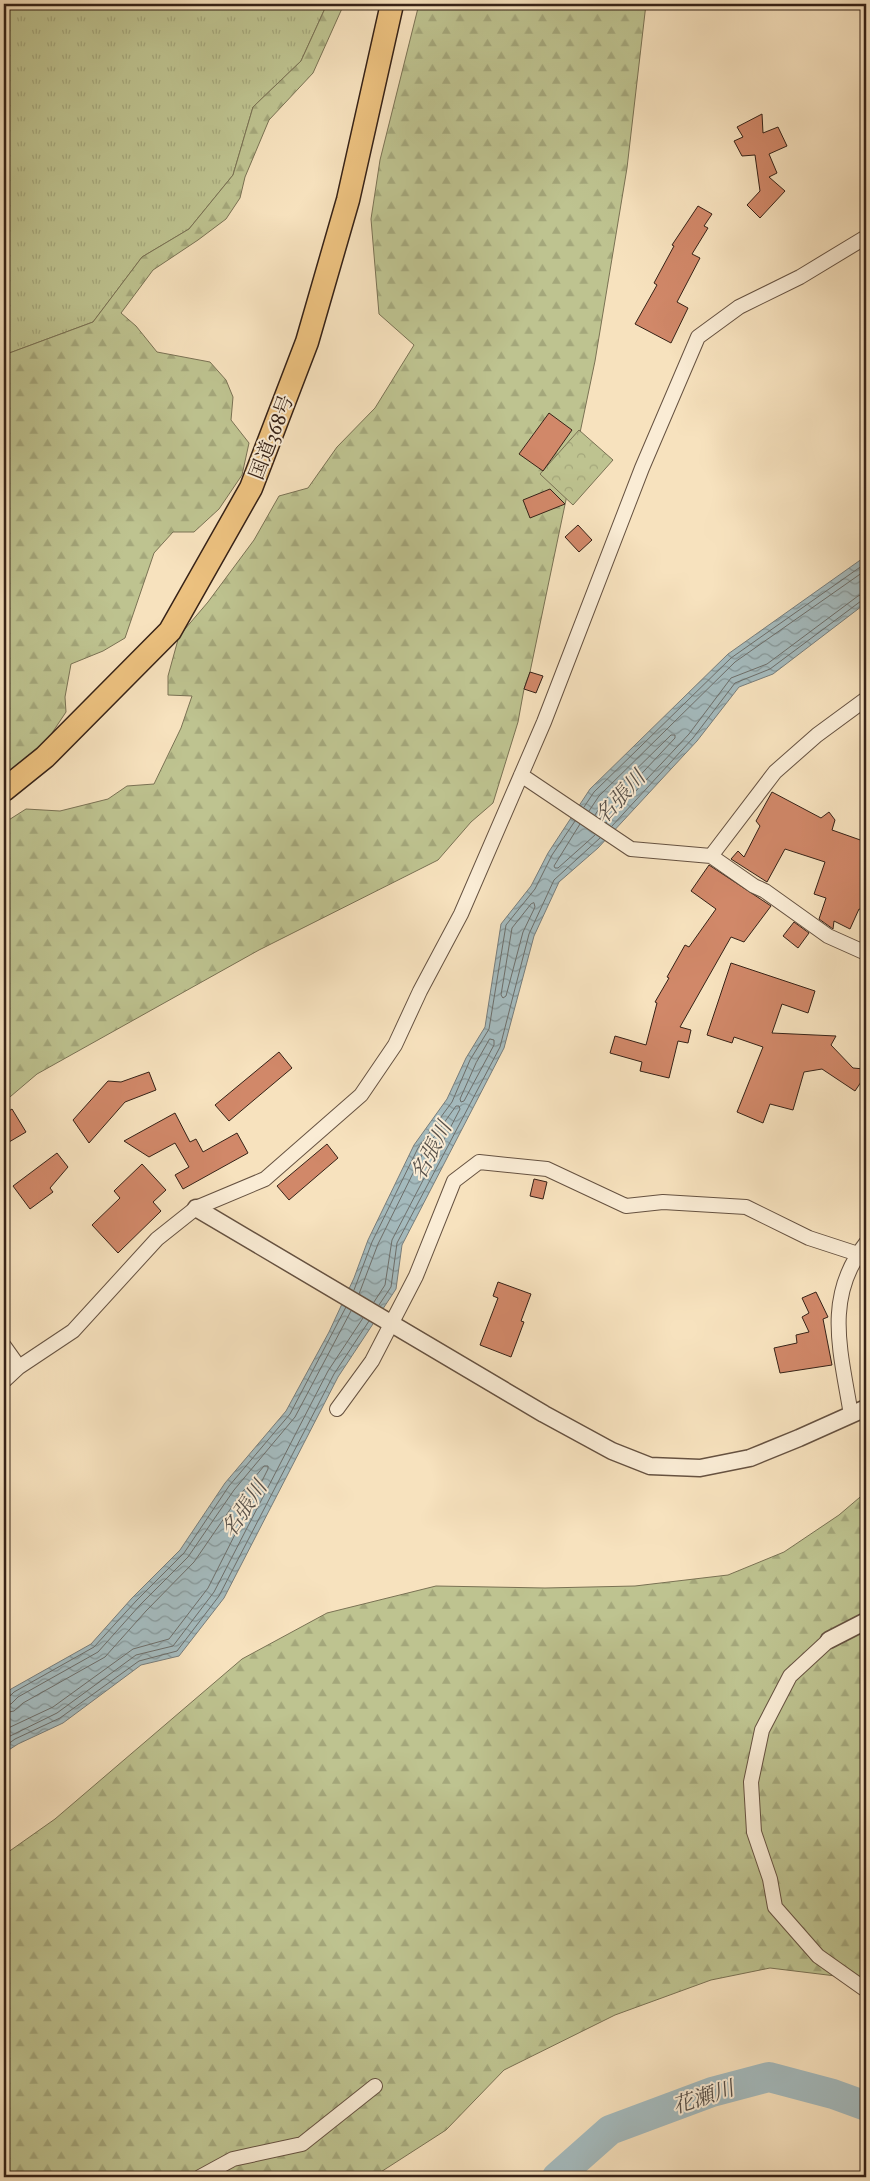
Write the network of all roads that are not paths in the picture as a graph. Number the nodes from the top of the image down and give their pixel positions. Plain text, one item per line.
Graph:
1 (392, 4) edge
2 (866, 237) edge
3 (866, 699) edge
4 (521, 775) junction
5 (4, 790) edge
6 (711, 856) junction
7 (866, 953) edge
8 (196, 1208) junction
9 (862, 1249) edge
10 (392, 1323) junction
11 (4, 1346) edge
12 (19, 1367) junction
13 (4, 1381) edge
14 (337, 1409) dead end
15 (859, 1411) edge
16 (866, 1621) edge
17 (829, 1640) joint
18 (866, 1990) edge
19 (375, 2086) dead end
20 (200, 2177) edge

1 - 5 highway, 国道368号
2 - 4 street
3 - 6 street
4 - 6 street
4 - 8 street
6 - 7 street
8 - 10 street
8 - 12 street
9 - 10 street
9 - 15 street
10 - 14 street
10 - 15 street
11 - 12 street
12 - 13 street
16 - 17 street
17 - 18 street
19 - 20 street

